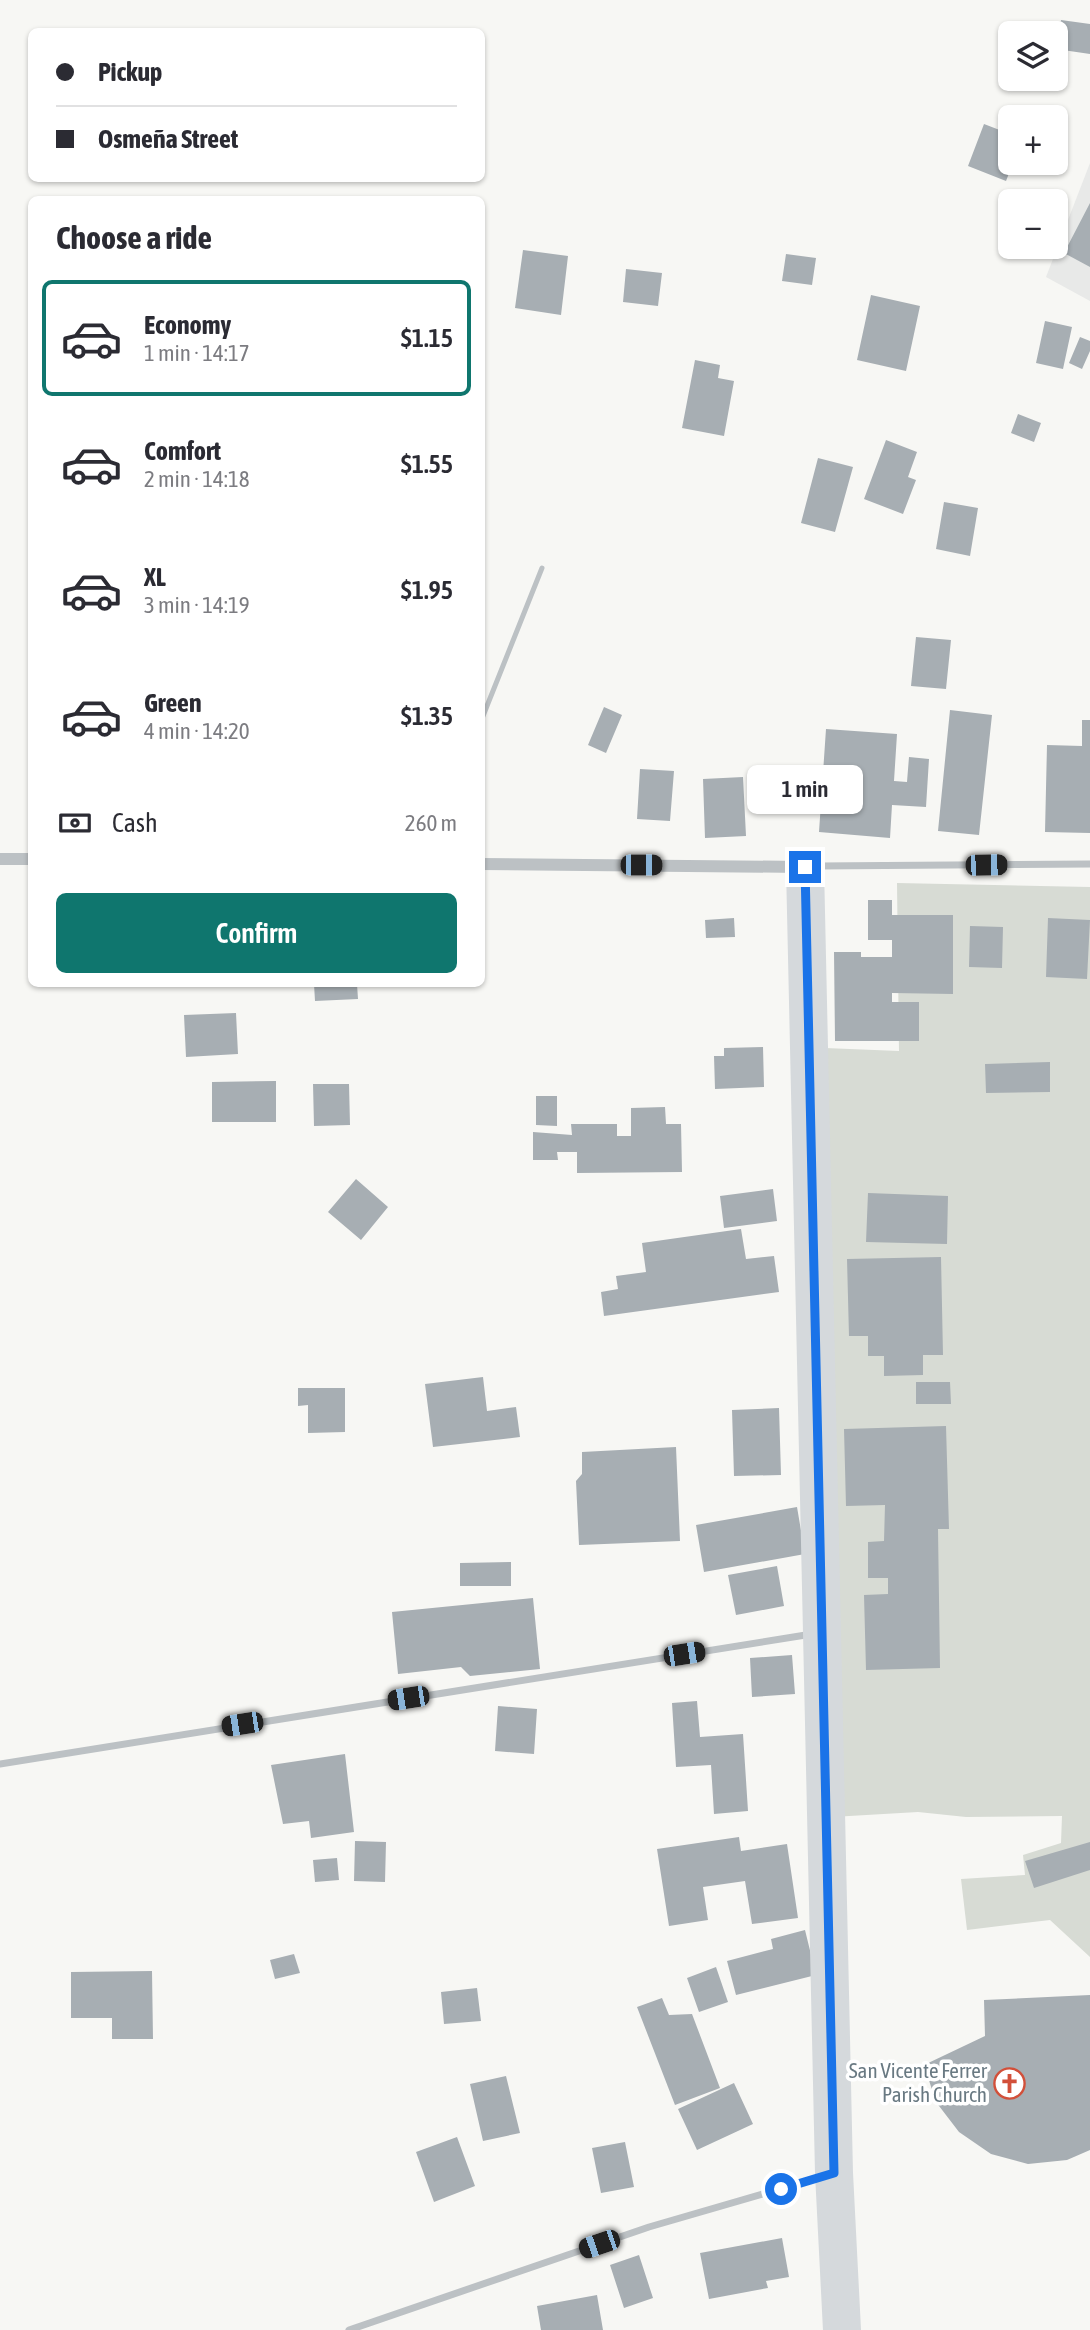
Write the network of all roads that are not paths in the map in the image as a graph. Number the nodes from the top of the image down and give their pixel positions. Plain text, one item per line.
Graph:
1 (542, 568) dead end
2 (485, 711) edge
3 (0, 859) edge
4 (28, 859) edge
5 (485, 863) edge
6 (1090, 864) edge
7 (805, 867) junction
8 (822, 1633) junction
9 (0, 1764) edge
10 (834, 2173) junction
11 (349, 2330) edge
12 (842, 2330) edge

1 - 2 lane
3 - 4 street
5 - 7 street
6 - 7 street
7 - 8 main road
8 - 9 street
8 - 10 main road
10 - 11 street
10 - 12 main road

